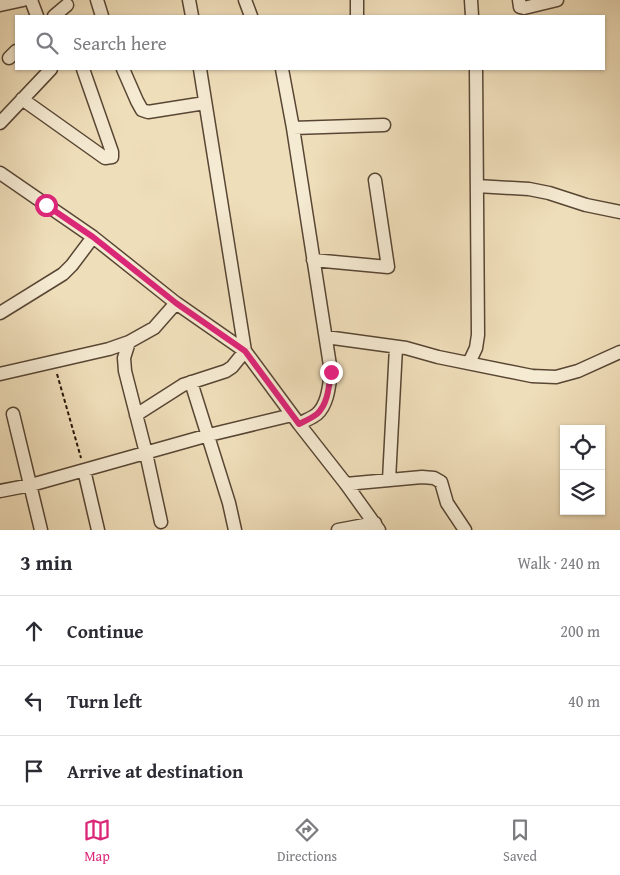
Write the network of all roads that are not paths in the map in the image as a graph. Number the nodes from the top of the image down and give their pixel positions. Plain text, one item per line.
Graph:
1 (23, 0) edge
2 (31, 0) edge
3 (97, 0) edge
4 (189, 0) edge
5 (245, 0) edge
6 (357, 0) edge
7 (471, 0) edge
8 (519, 0) edge
9 (557, 0) edge
10 (0, 5) edge
11 (68, 7) edge
12 (37, 15) edge
13 (56, 15) edge
14 (102, 15) edge
15 (192, 15) edge
16 (252, 15) edge
17 (357, 15) edge
18 (472, 15) edge
19 (50, 70) edge
20 (83, 70) edge
21 (123, 70) edge
22 (200, 70) edge
23 (282, 70) edge
24 (476, 70) edge
25 (22, 99) junction
26 (205, 103) junction
27 (0, 122) edge
28 (384, 125) dead end
29 (293, 128) junction
30 (0, 172) edge
31 (375, 180) dead end
32 (477, 186) junction
33 (620, 212) edge
34 (93, 237) junction
35 (313, 260) junction
36 (176, 303) junction
37 (0, 313) edge
38 (326, 337) junction
39 (129, 342) junction
40 (396, 347) junction
41 (245, 351) junction
42 (620, 352) edge
43 (469, 363) junction
44 (0, 374) edge
45 (191, 382) junction
46 (13, 414) dead end
47 (136, 415) junction
48 (295, 420) junction
49 (209, 435) junction
50 (146, 453) junction
51 (84, 470) junction
52 (389, 480) junction
53 (346, 484) junction
54 (31, 485) junction
55 (0, 491) edge
56 (161, 522) dead end
57 (377, 527) edge
58 (40, 530) edge
59 (98, 530) edge
60 (235, 530) edge
61 (338, 530) edge
62 (465, 530) edge

1 - 10 street
2 - 12 street
3 - 14 street
4 - 15 street
5 - 16 street
6 - 17 street
7 - 18 street
8 - 9 street
11 - 13 street
19 - 25 street
20 - 25 street
21 - 26 street
22 - 26 street
23 - 29 street
24 - 32 street
25 - 27 street
26 - 41 street
28 - 29 street
29 - 35 street
30 - 34 street
31 - 35 street
32 - 33 street
32 - 43 street
34 - 36 street
34 - 37 street
35 - 38 street
36 - 39 street
36 - 41 street
38 - 40 street
38 - 48 street
39 - 44 street
39 - 47 street
40 - 43 street
40 - 52 street
41 - 45 street
41 - 48 street
42 - 43 street
45 - 47 street
45 - 49 street
46 - 54 street
47 - 50 street
48 - 49 street
48 - 53 street
49 - 50 street
49 - 60 street
50 - 51 street
50 - 56 street
51 - 54 street
51 - 59 street
52 - 53 street
52 - 62 street
53 - 57 street
54 - 55 street
54 - 58 street
57 - 61 street

